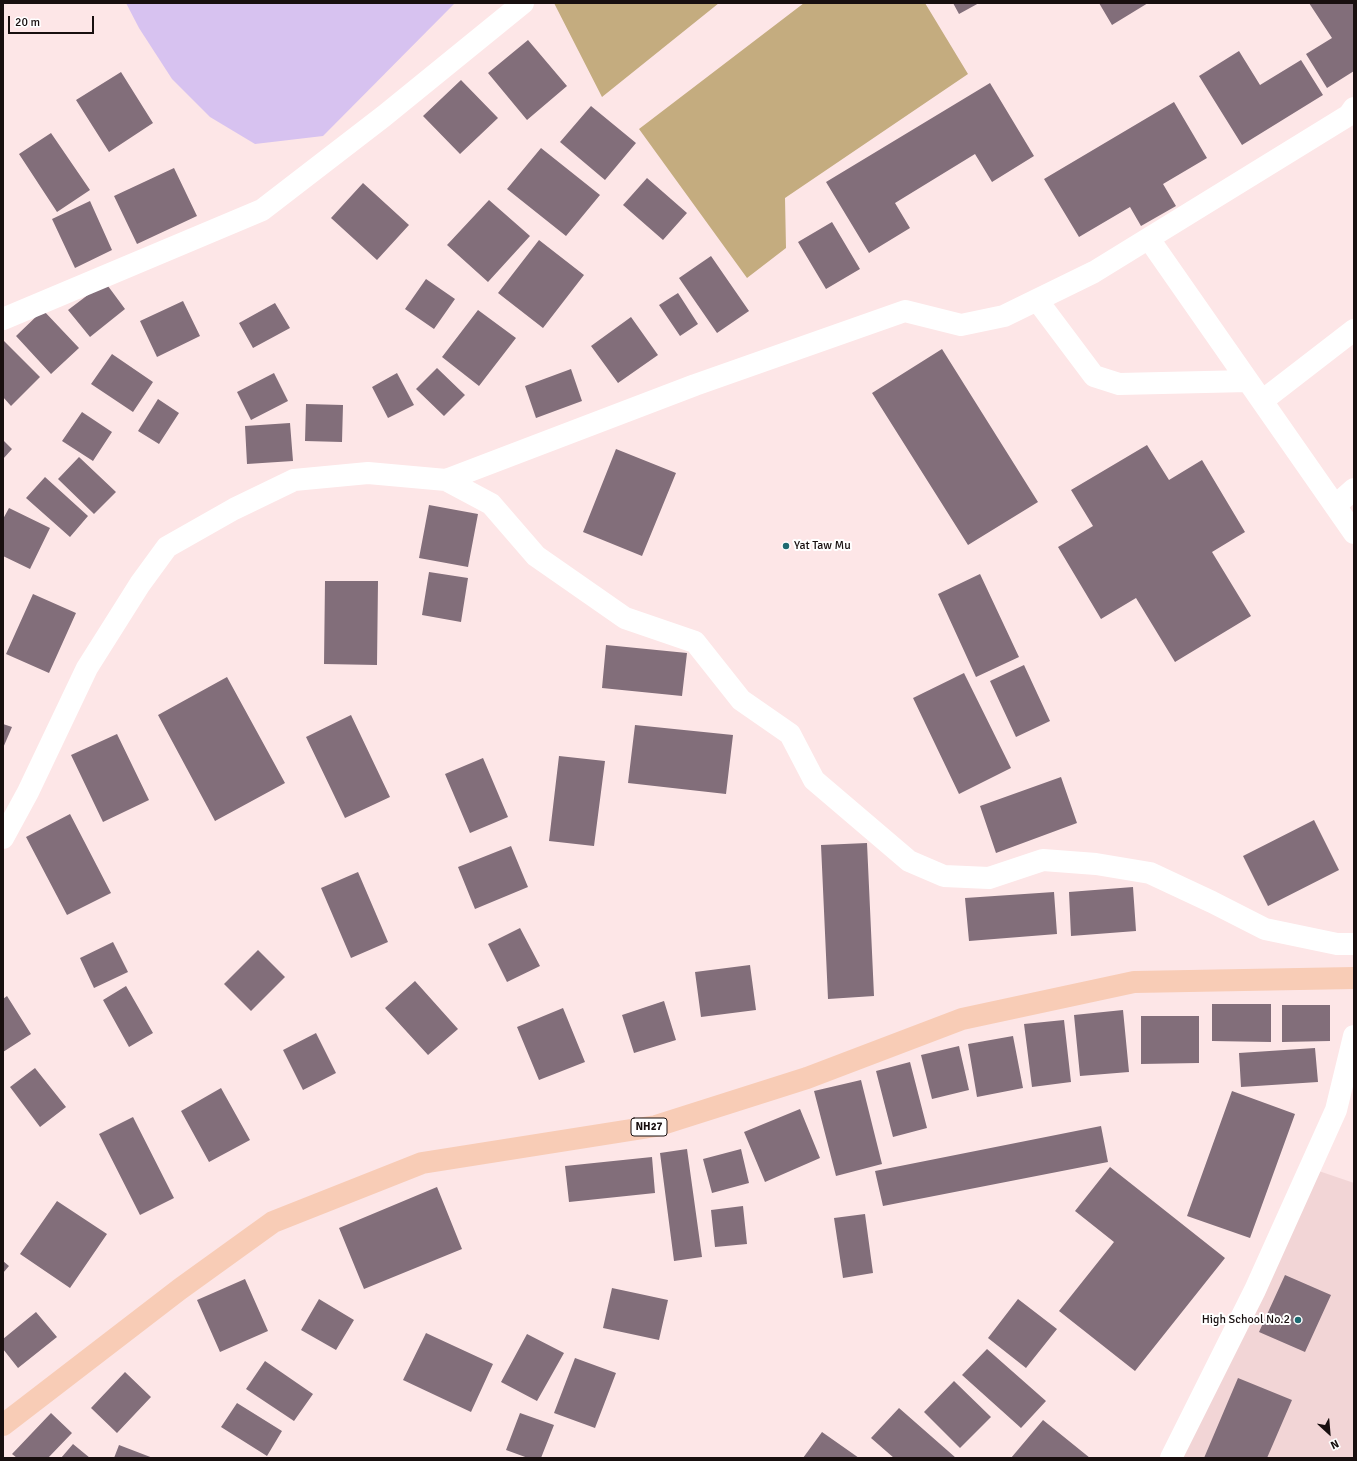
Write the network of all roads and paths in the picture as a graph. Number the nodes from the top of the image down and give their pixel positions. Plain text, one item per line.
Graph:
1 (523, 3) edge
2 (1352, 115) edge
3 (1149, 239) junction
4 (1037, 300) junction
5 (3, 319) edge
6 (1354, 330) edge
7 (1248, 381) junction
8 (1262, 401) junction
9 (446, 480) junction
10 (1354, 489) edge
11 (1335, 506) junction
12 (1354, 533) edge
13 (3, 838) edge
14 (1354, 944) edge
15 (1354, 978) edge
16 (1354, 1036) edge
17 (3, 1426) edge
18 (1171, 1458) edge

1 - 5 street
2 - 3 street
3 - 4 street
3 - 7 street
4 - 7 street
4 - 9 street
6 - 8 street
7 - 8 street
8 - 11 street
9 - 13 street
9 - 14 street
10 - 11 street
11 - 12 street
15 - 17 highway, NH27
16 - 18 street

